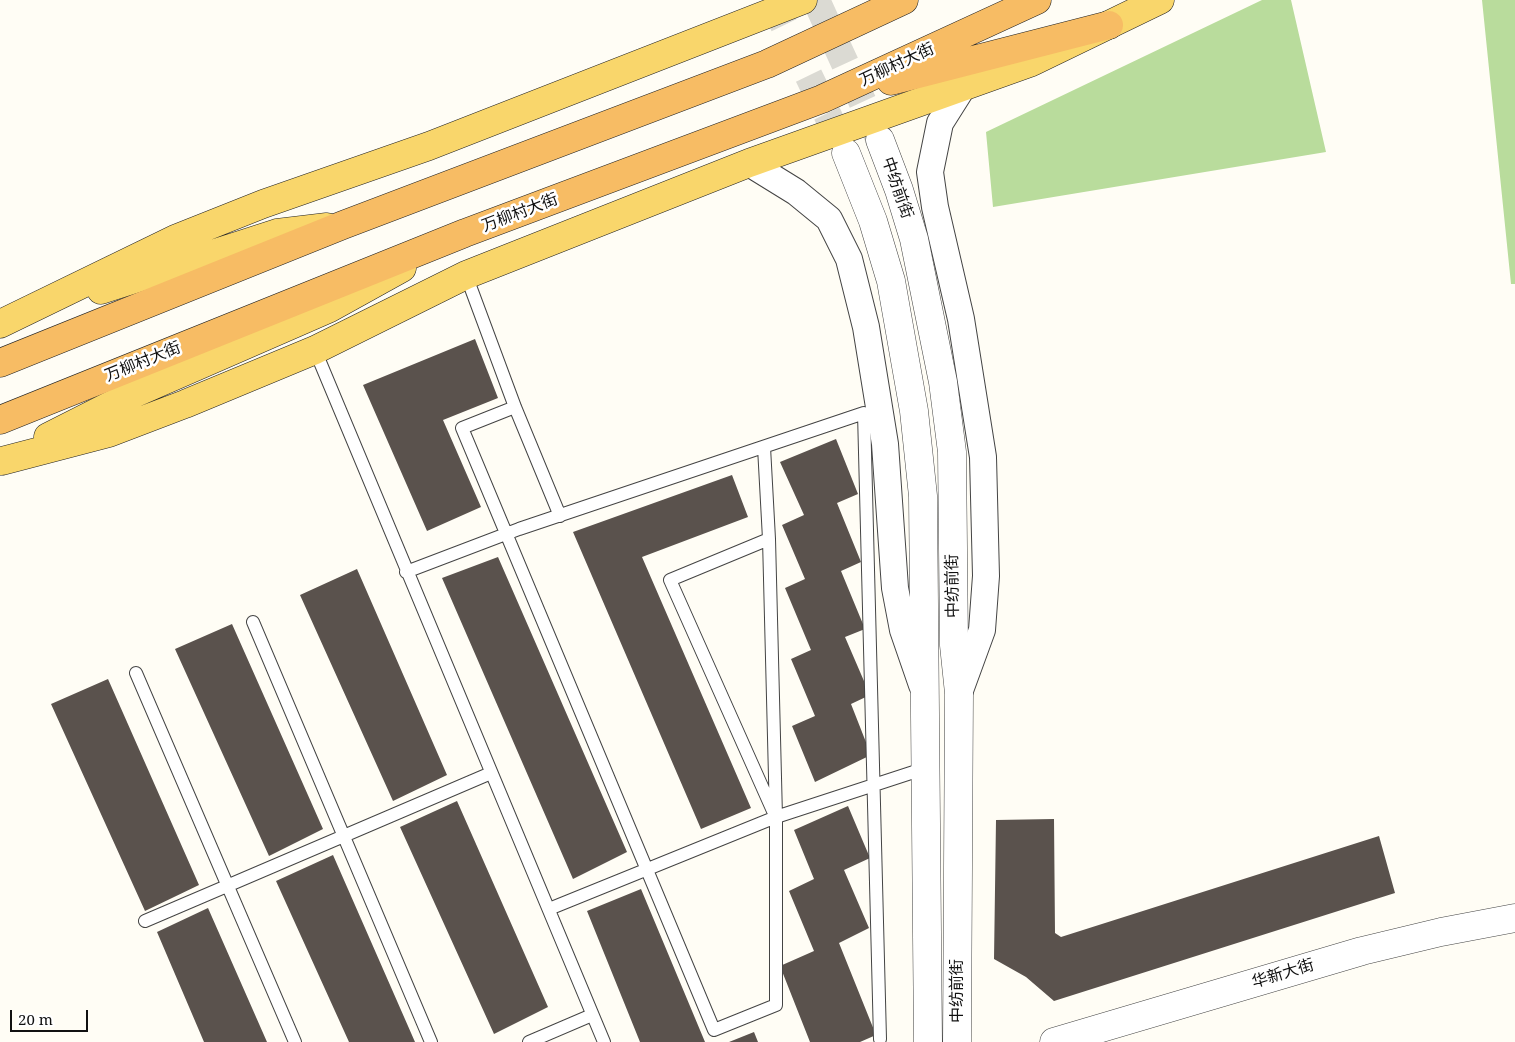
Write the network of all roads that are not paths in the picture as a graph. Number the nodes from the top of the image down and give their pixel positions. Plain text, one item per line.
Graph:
1 (804, 0) edge
2 (880, 0) edge
3 (904, 0) edge
4 (1037, 0) edge
5 (1160, 0) edge
6 (1109, 25) junction
7 (810, 44) junction
8 (964, 85) junction
9 (822, 99) junction
10 (880, 140) tunnel mouth
11 (846, 153) tunnel mouth
12 (748, 163) junction
13 (343, 225) junction
14 (465, 233) junction
15 (466, 275) junction
16 (4, 322) edge
17 (315, 350) junction
18 (0, 363) edge
19 (515, 407) junction
20 (0, 420) edge
21 (764, 446) junction
22 (1, 461) edge
23 (560, 516) junction
24 (506, 534) junction
25 (769, 540) junction
26 (406, 572) junction
27 (253, 622) dead end
28 (136, 673) dead end
29 (924, 690) junction
30 (959, 693) junction
31 (926, 768) junction
32 (491, 773) junction
33 (874, 785) junction
34 (776, 818) junction
35 (344, 836) junction
36 (647, 869) junction
37 (228, 886) junction
38 (548, 909) junction
39 (1515, 918) edge
40 (145, 921) dead end
41 (592, 1015) junction
42 (880, 1039) dead end
43 (295, 1042) edge
44 (431, 1042) edge
45 (530, 1042) edge
46 (604, 1042) edge
47 (928, 1042) edge
48 (956, 1042) edge
49 (1054, 1042) edge

1 - 16 main road
2 - 7 main road
3 - 7 highway
4 - 9 highway, 万柳村大街
5 - 6 main road
6 - 8 main road
6 - 9 highway
7 - 13 highway
8 - 12 main road
8 - 30 street
9 - 14 highway, 万柳村大街
10 - 30 street, 中纺前街
11 - 29 street
12 - 15 main road
12 - 29 street
13 - 16 main road
13 - 18 highway
14 - 20 highway, 万柳村大街
14 - 22 main road
15 - 17 main road
15 - 19 lane
17 - 22 main road
17 - 26 lane
19 - 23 lane
19 - 24 lane
21 - 23 lane
21 - 25 lane
21 - 33 lane
23 - 24 lane
24 - 26 lane
24 - 36 lane
25 - 34 lane
25 - 34 lane
26 - 32 lane
27 - 35 lane
28 - 37 lane
29 - 31 street
30 - 48 street, 中纺前街
31 - 33 lane
31 - 47 street
32 - 35 lane
32 - 38 lane
33 - 34 lane
33 - 42 lane
34 - 36 lane
34 - 36 lane
35 - 37 lane
35 - 44 lane
36 - 38 lane
37 - 40 lane
37 - 43 lane
38 - 41 lane
39 - 49 street, 华新大街
41 - 45 lane
41 - 46 lane

